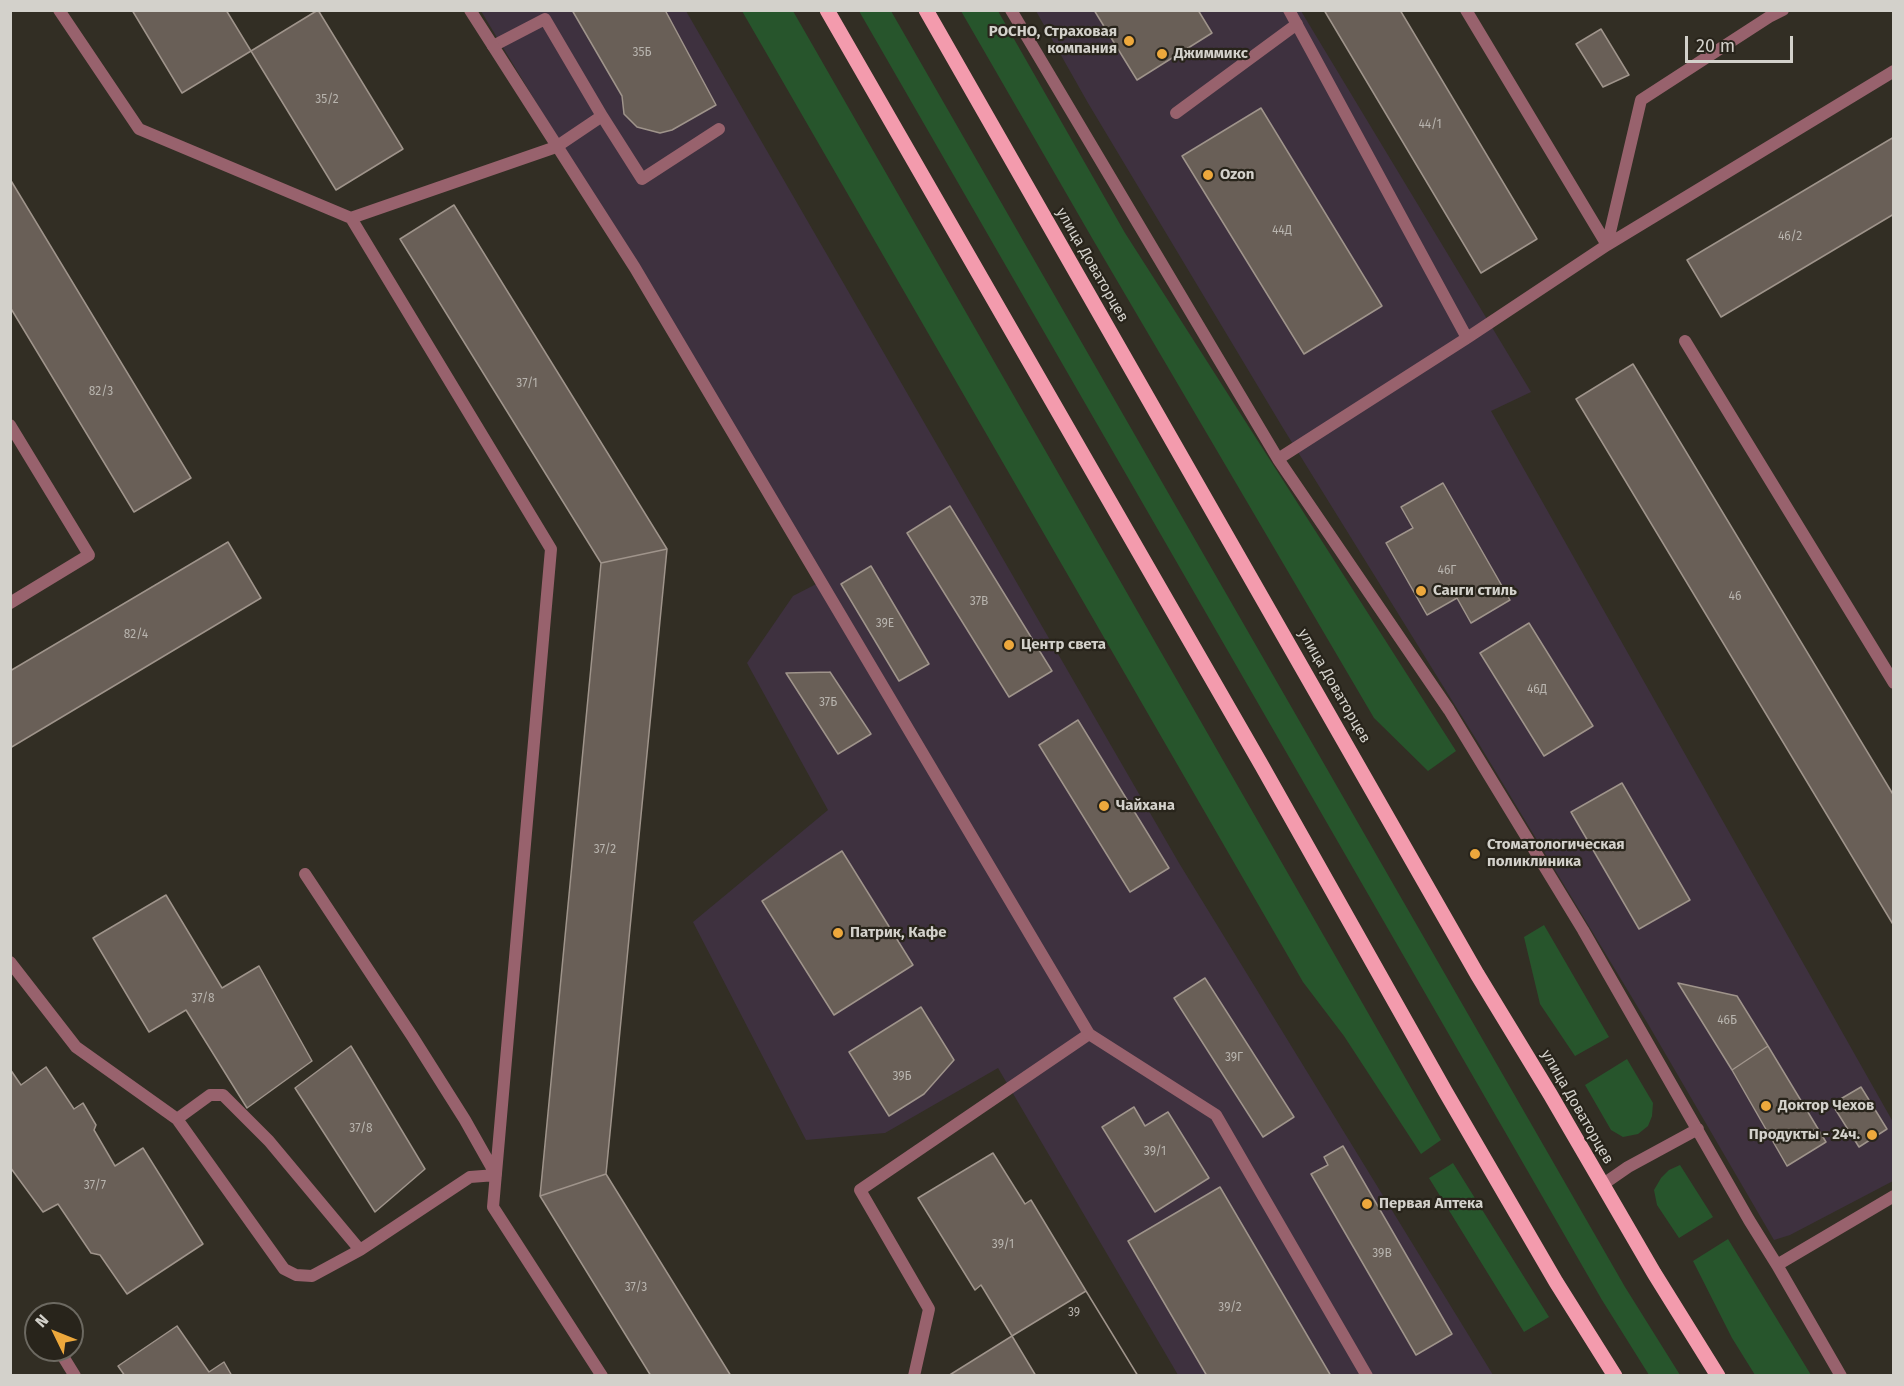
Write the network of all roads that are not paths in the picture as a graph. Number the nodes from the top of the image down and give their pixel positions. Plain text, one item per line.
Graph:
1 (59, 10) edge
2 (470, 10) edge
3 (827, 10) edge
4 (926, 10) edge
5 (1011, 10) edge
6 (1289, 10) edge
7 (1466, 10) edge
8 (1783, 10) edge
9 (1297, 24) junction
10 (493, 46) junction
11 (1893, 71) edge
12 (1176, 113) dead end
13 (602, 116) junction
14 (719, 129) dead end
15 (556, 147) junction
16 (351, 218) junction
17 (1607, 245) junction
18 (1467, 338) junction
19 (1685, 341) dead end
20 (10, 425) edge
21 (1278, 459) junction
22 (10, 603) edge
23 (1893, 683) edge
24 (304, 874) dead end
25 (10, 962) edge
26 (1089, 1034) junction
27 (177, 1119) junction
28 (1698, 1129) junction
29 (496, 1175) junction
30 (1602, 1185) junction
31 (1892, 1201) edge
32 (360, 1250) junction
33 (1777, 1264) junction
34 (66, 1362) edge
35 (75, 1376) edge
36 (602, 1376) edge
37 (914, 1376) edge
38 (1367, 1376) edge
39 (1615, 1376) edge
40 (1718, 1376) edge
41 (1841, 1376) edge

1 - 16 street
2 - 10 street
3 - 39 main road
4 - 30 main road, улица Доваторцев
5 - 21 street
6 - 9 street
7 - 17 street
8 - 17 street
9 - 12 street
9 - 18 street
10 - 13 street
10 - 15 street
11 - 17 street
13 - 14 street
13 - 15 street
15 - 16 street
15 - 26 street
16 - 29 street
17 - 18 street
18 - 21 street
19 - 23 street
20 - 22 street
21 - 28 street
24 - 29 street
25 - 27 street
26 - 37 street
26 - 38 street
27 - 32 street
27 - 32 street
28 - 30 street
28 - 33 street
29 - 32 street
29 - 36 street
30 - 40 main road, улица Доваторцев
31 - 33 street
33 - 41 street
34 - 35 street

